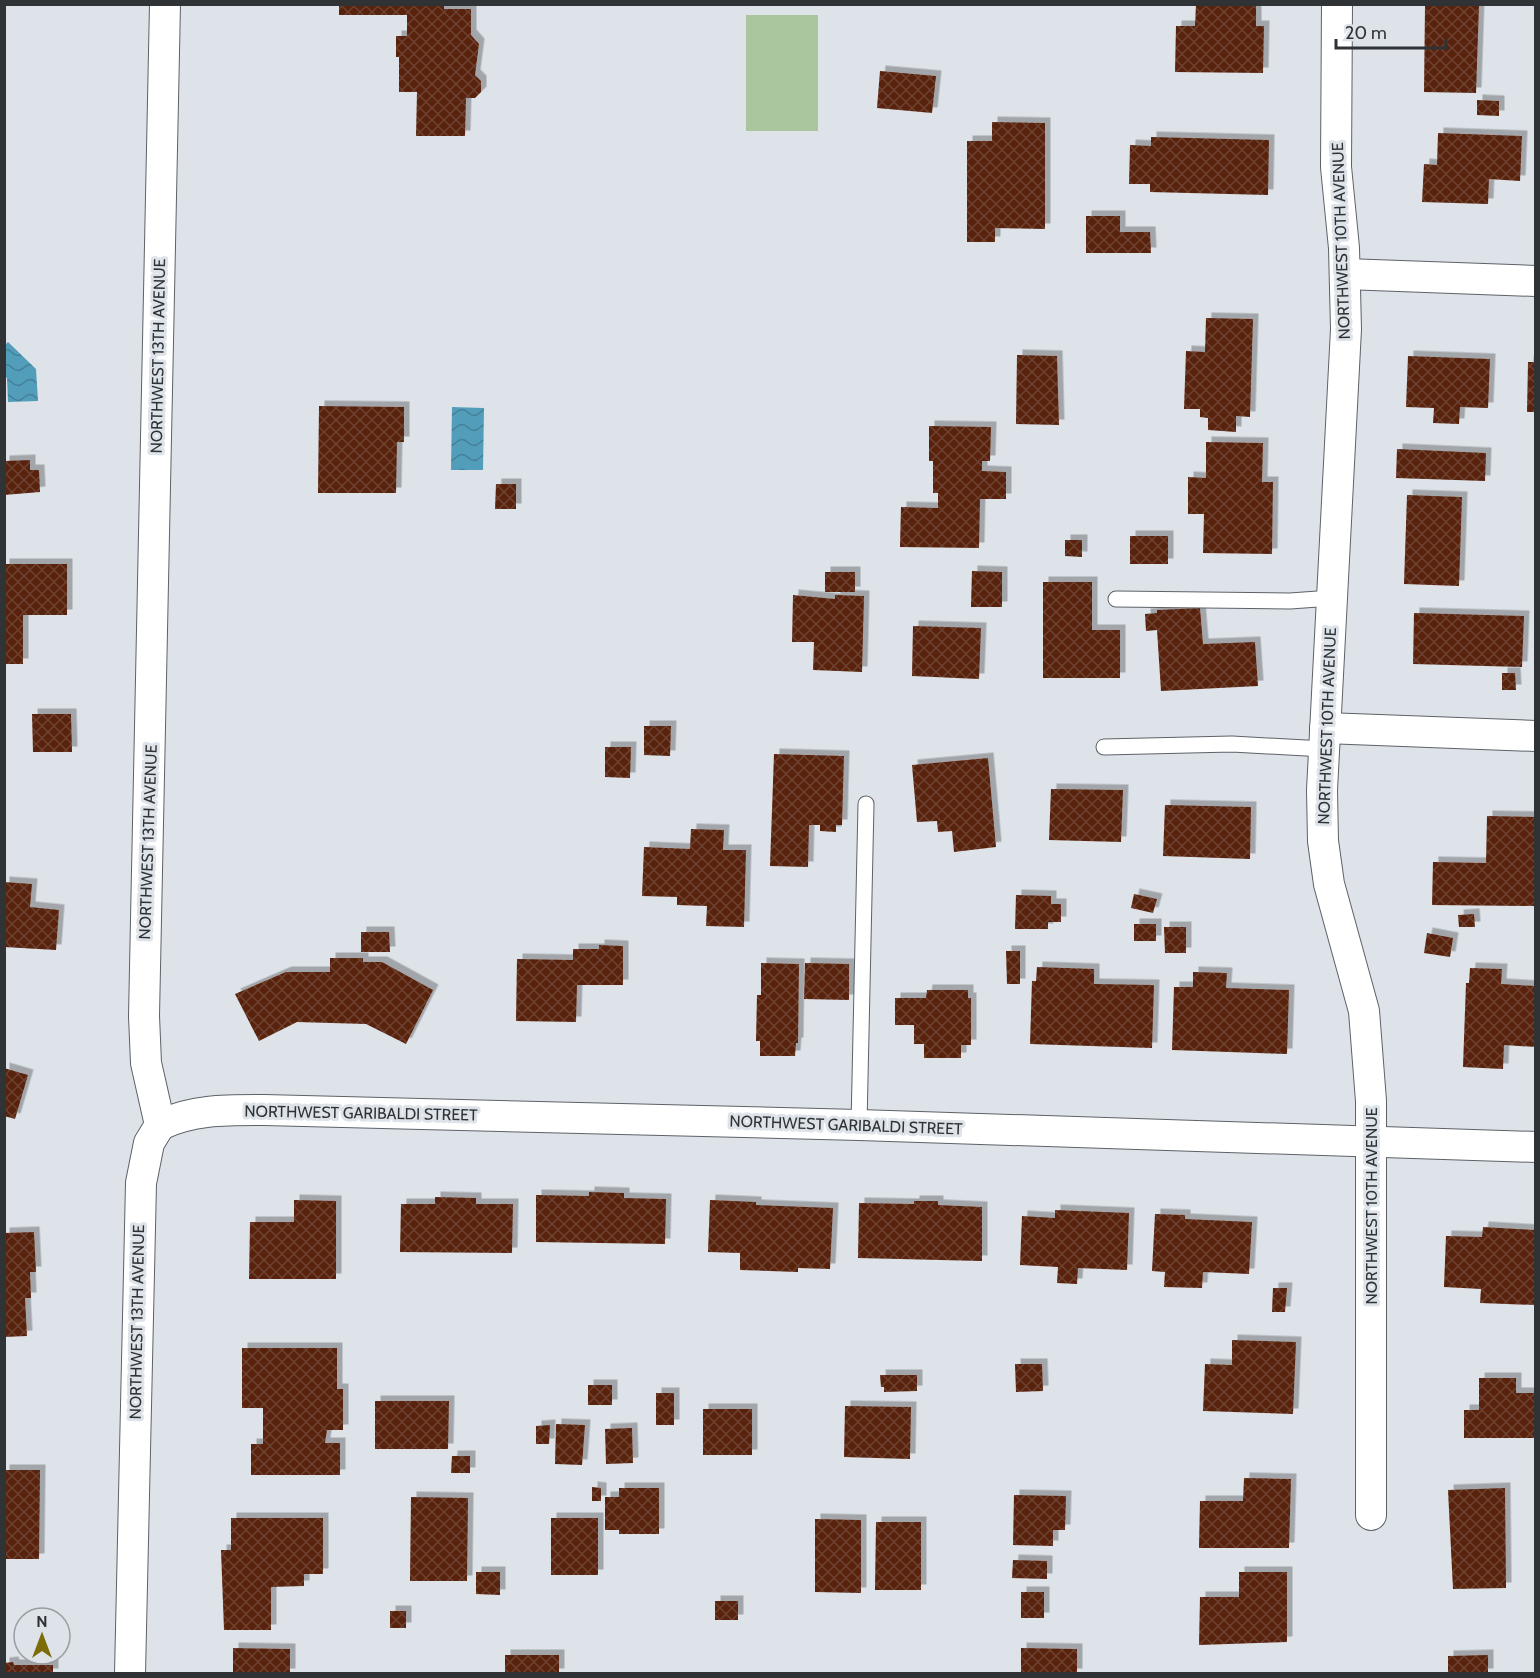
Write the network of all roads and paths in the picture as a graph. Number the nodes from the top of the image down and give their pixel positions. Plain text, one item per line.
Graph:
1 (165, 4) edge
2 (1337, 4) edge
3 (1345, 274) junction
4 (1536, 281) edge
5 (1332, 598) junction
6 (1116, 599) dead end
7 (1536, 736) edge
8 (1325, 739) junction
9 (1104, 747) dead end
10 (866, 804) dead end
11 (160, 1125) junction
12 (859, 1125) junction
13 (1371, 1142) junction
14 (1536, 1147) edge
15 (1371, 1515) dead end
16 (130, 1674) edge

1 - 11 street, NORTHWEST 13TH AVENUE
2 - 3 street, NORTHWEST 10TH AVENUE
3 - 4 street
3 - 5 street, NORTHWEST 10TH AVENUE
5 - 6 lane
5 - 8 street, NORTHWEST 10TH AVENUE
7 - 8 street
8 - 9 lane
8 - 13 street, NORTHWEST 10TH AVENUE
10 - 12 lane
11 - 12 street, NORTHWEST GARIBALDI STREET
11 - 16 street, NORTHWEST 13TH AVENUE
12 - 13 street, NORTHWEST GARIBALDI STREET
13 - 14 street, NORTHWEST GARIBALDI STREET
13 - 15 street, NORTHWEST 10TH AVENUE

